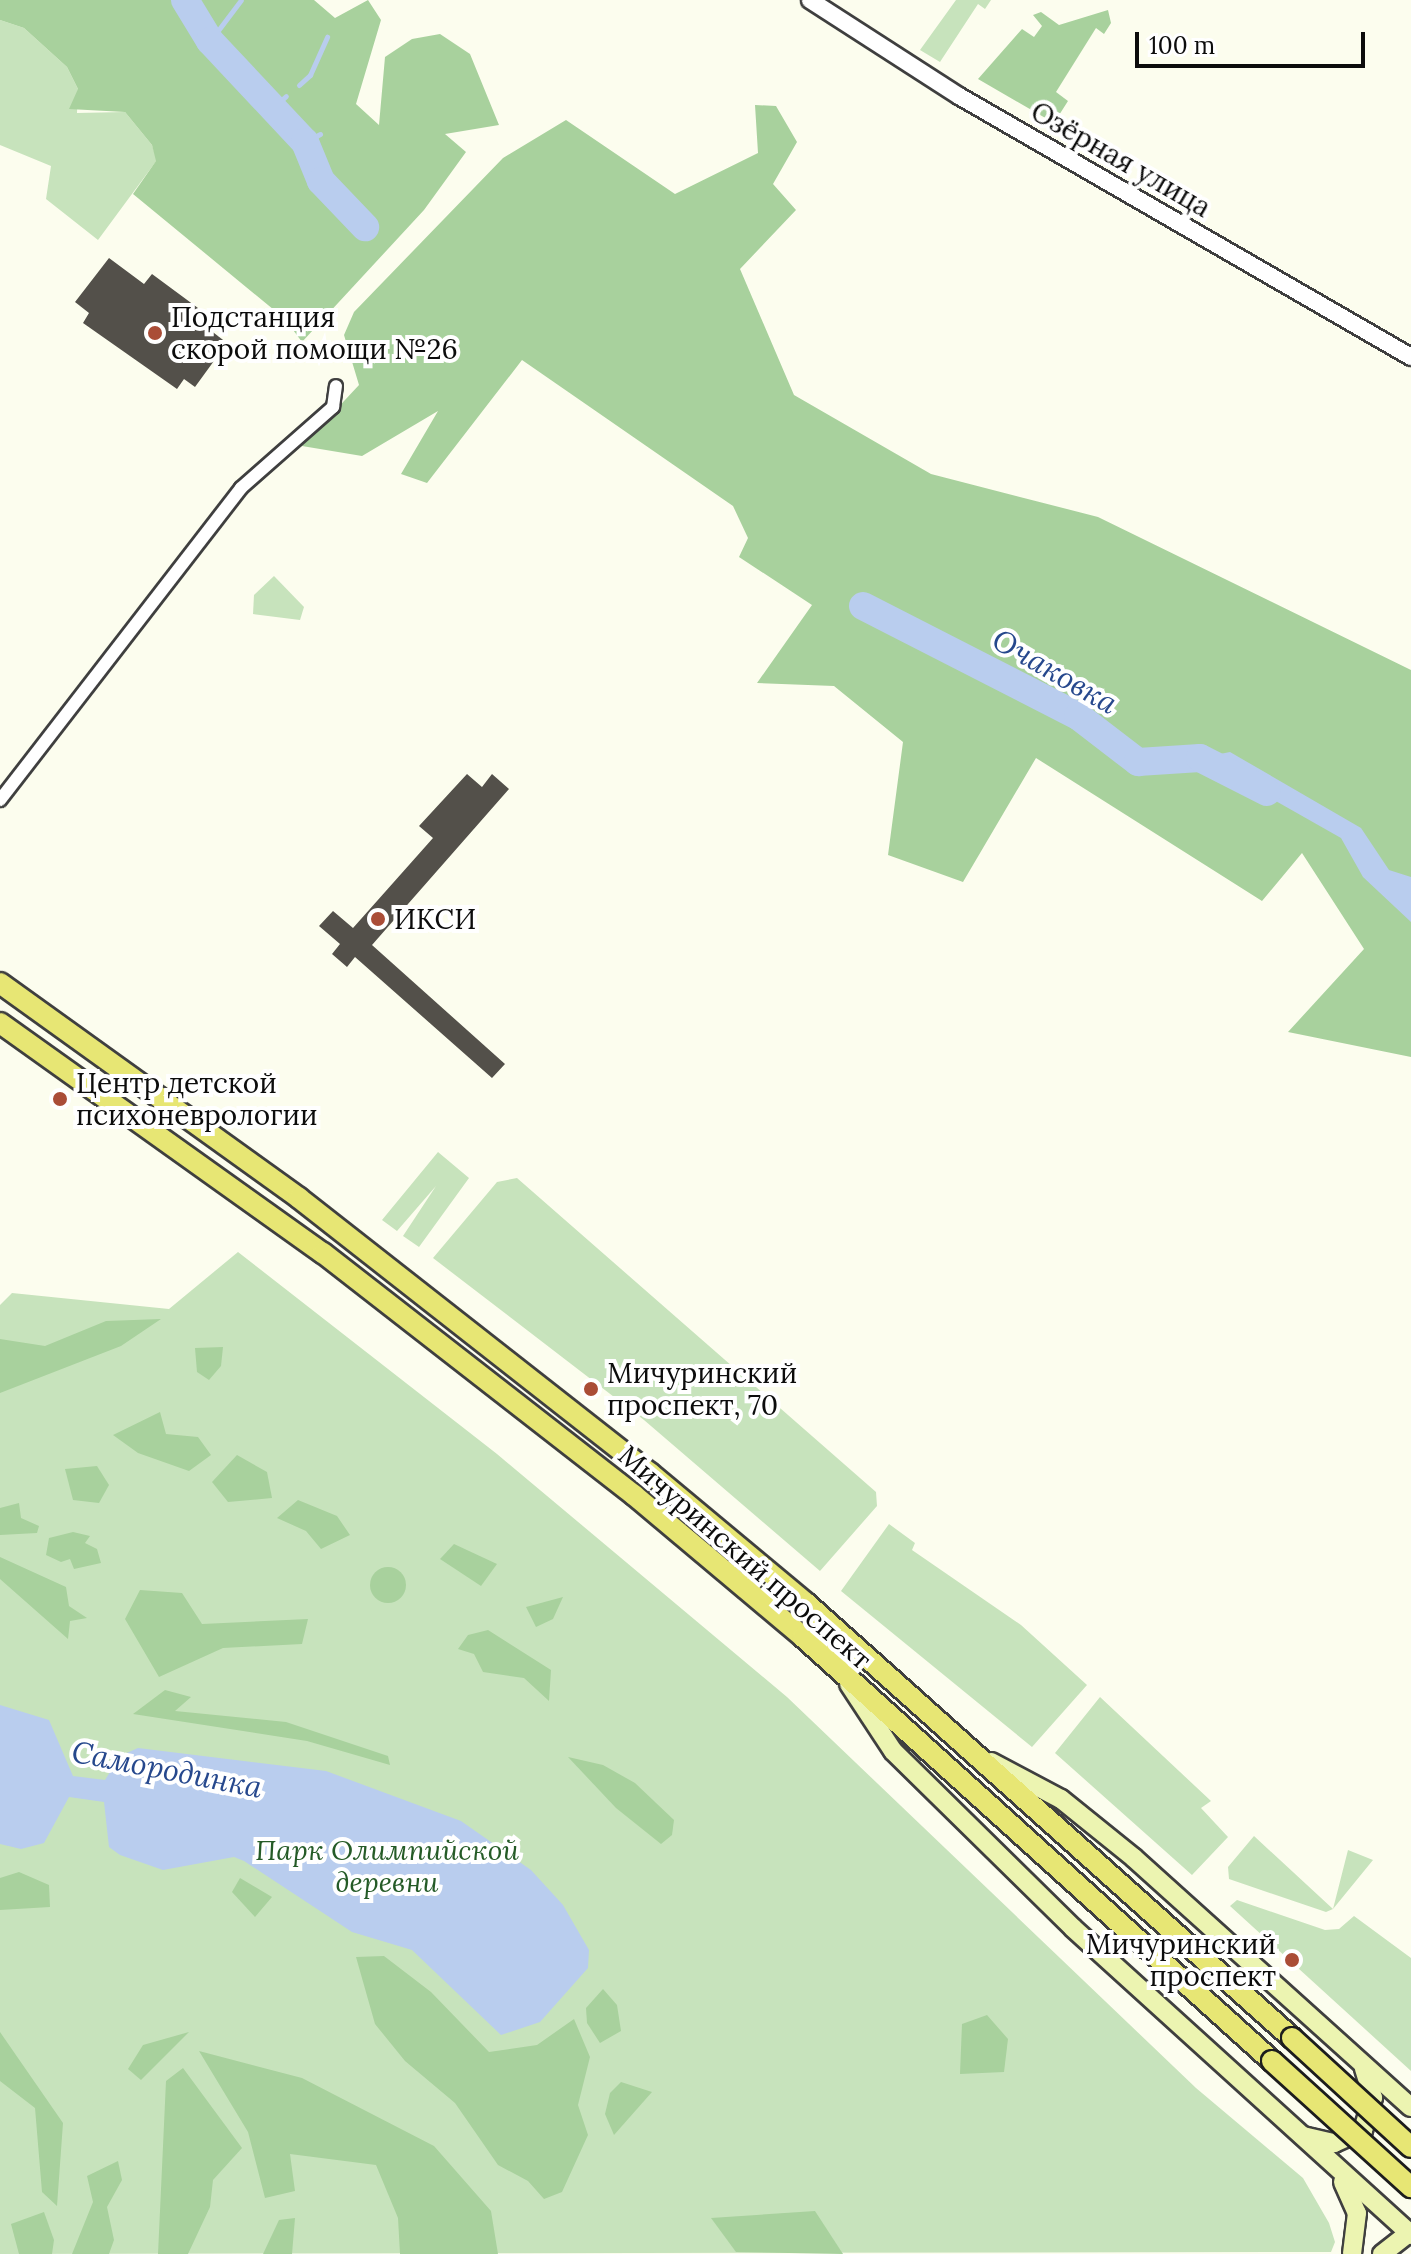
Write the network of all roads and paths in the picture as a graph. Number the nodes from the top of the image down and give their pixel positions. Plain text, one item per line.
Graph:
1 (810, 0) edge
2 (1411, 357) edge
3 (336, 386) dead end
4 (0, 800) edge
5 (0, 983) edge
6 (0, 1023) edge
7 (848, 1682) junction
8 (973, 1753) junction
9 (1362, 2063) junction
10 (1411, 2107) edge
11 (1297, 2133) junction
12 (1411, 2147) edge
13 (1324, 2158) junction
14 (1411, 2187) edge
15 (1410, 2233) edge
16 (1352, 2254) edge
17 (1382, 2254) edge

1 - 2 street, Озёрная улица
3 - 4 street
5 - 8 main road, Мичуринский проспект
6 - 7 main road, Мичуринский проспект
7 - 11 main road
7 - 14 main road, Мичуринский проспект, bridge
8 - 9 main road
8 - 12 main road, Мичуринский проспект, bridge
9 - 10 main road
9 - 11 main road
11 - 13 main road
13 - 15 main road
13 - 16 main road
15 - 17 main road

